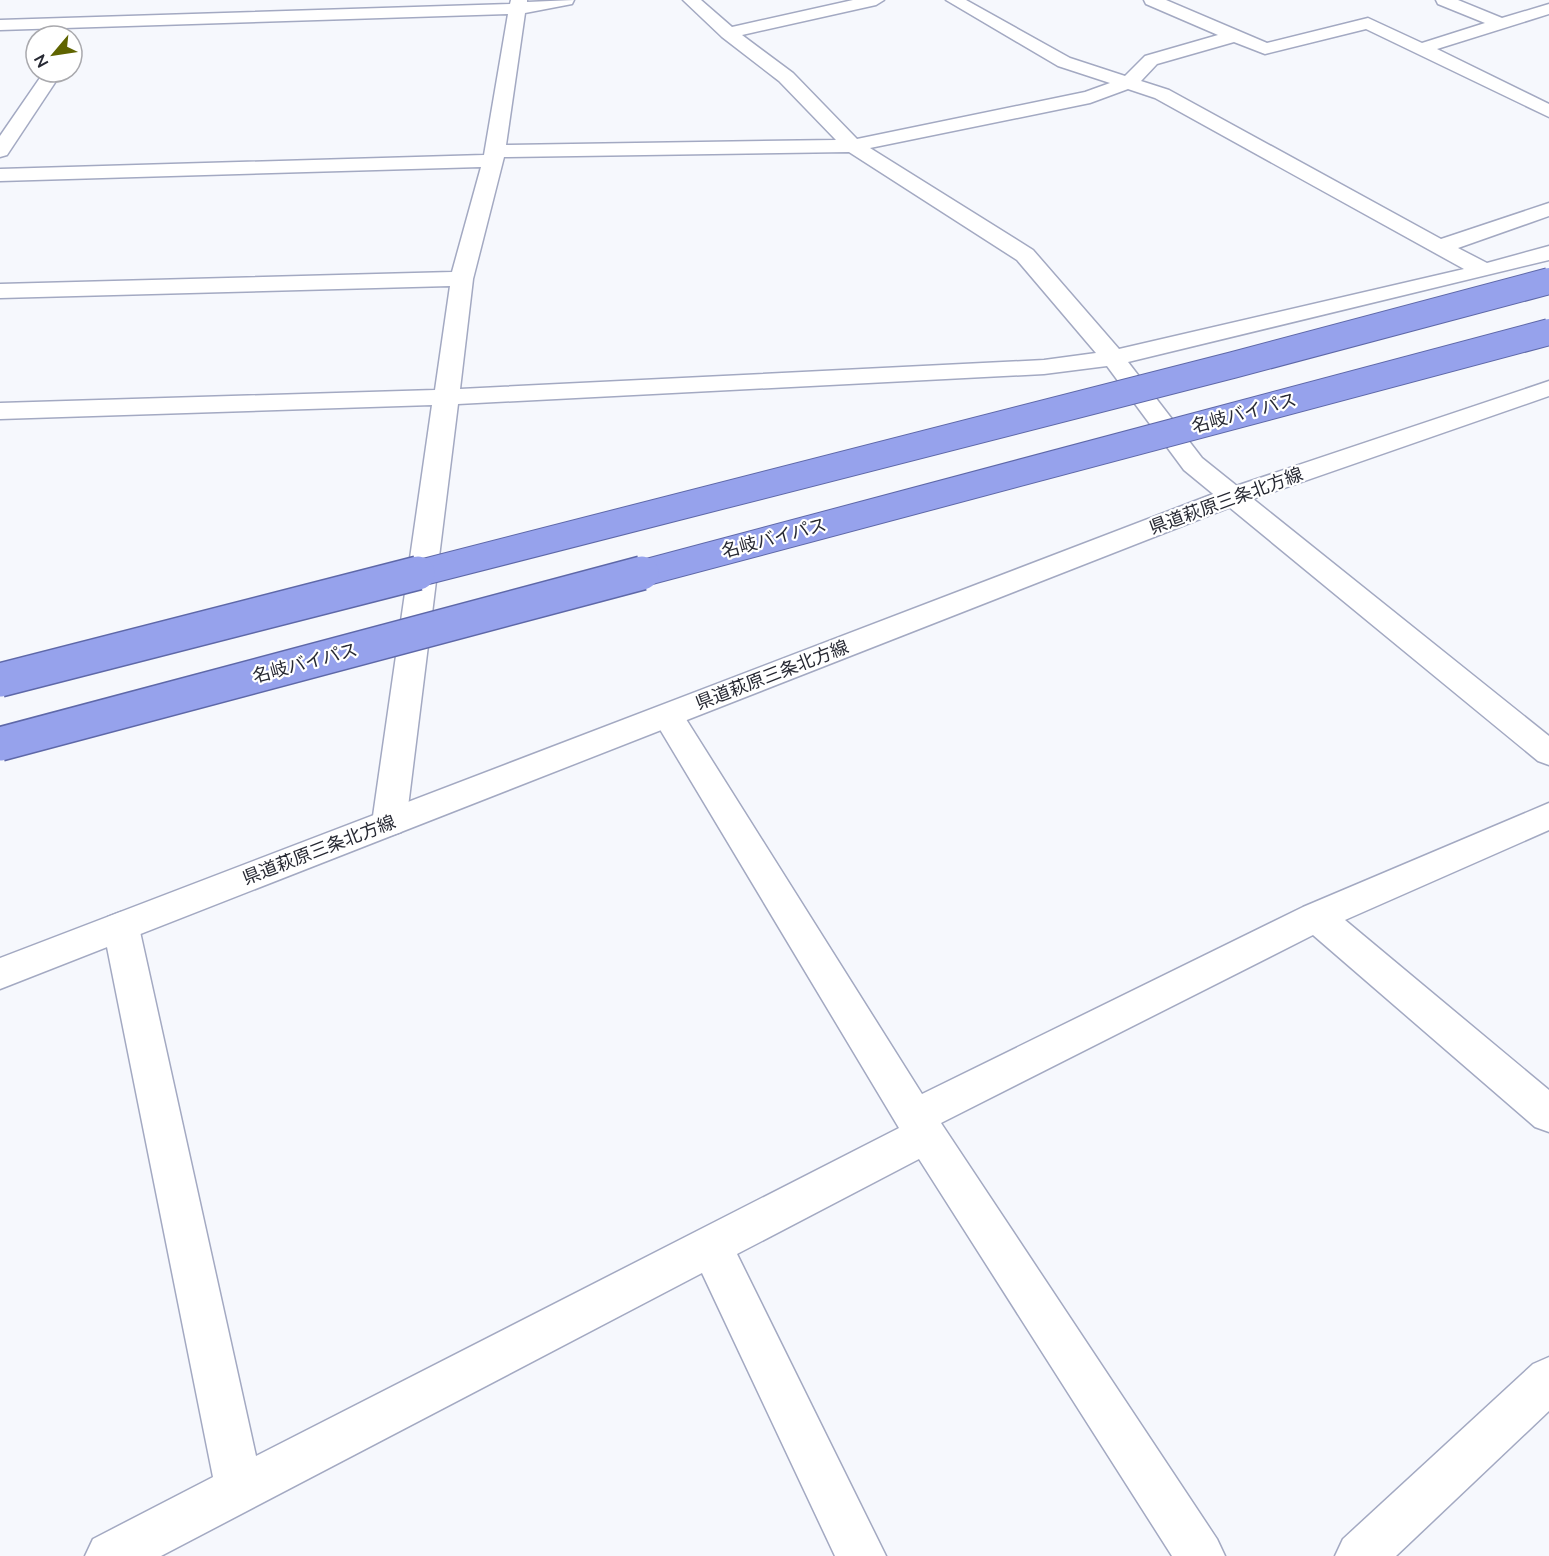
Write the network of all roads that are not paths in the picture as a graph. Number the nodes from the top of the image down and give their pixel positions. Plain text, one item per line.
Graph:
1 (566, 0) edge
2 (692, 0) edge
3 (876, 0) edge
4 (954, 0) edge
5 (1152, 0) edge
6 (1444, 0) edge
7 (518, 4) edge
8 (365, 7) edge
9 (1549, 9) edge
10 (1501, 24) junction
11 (0, 25) edge
12 (728, 33) junction
13 (1235, 36) junction
14 (1423, 48) junction
15 (1130, 82) junction
16 (45, 84) edge
17 (1549, 111) edge
18 (853, 146) junction
19 (0, 151) edge
20 (494, 156) junction
21 (0, 175) edge
22 (1549, 208) edge
23 (1438, 247) junction
24 (1549, 254) edge
25 (1484, 271) junction
26 (462, 279) junction
27 (1549, 281) edge
28 (0, 291) edge
29 (1549, 332) edge
30 (1113, 358) junction
31 (1549, 388) edge
32 (446, 397) junction
33 (0, 411) edge
34 (1231, 497) junction
35 (0, 680) edge
36 (668, 716) junction
37 (0, 744) edge
38 (1549, 753) edge
39 (1549, 816) edge
40 (389, 823) junction
41 (1316, 917) junction
42 (120, 927) junction
43 (0, 974) edge
44 (1549, 1114) edge
45 (920, 1126) junction
46 (711, 1246) junction
47 (1549, 1380) edge
48 (239, 1489) junction
49 (110, 1556) edge
50 (861, 1556) edge
51 (1200, 1556) edge
52 (1360, 1556) edge

1 - 7 street
2 - 12 street
3 - 12 street
4 - 15 street
5 - 13 street
6 - 10 street
7 - 8 street
7 - 20 street
8 - 11 street
9 - 10 street
10 - 14 street
12 - 18 street
13 - 14 street
13 - 15 street
14 - 17 street
15 - 18 street
15 - 23 street
16 - 19 street
18 - 20 street
18 - 30 street
20 - 21 street
20 - 26 street
22 - 23 street
23 - 25 street
24 - 25 street
25 - 30 street
26 - 28 street
26 - 32 street
27 - 35 highway, bridge
29 - 37 highway, 名岐バイパス, bridge
30 - 32 street
30 - 34 street
31 - 34 street, 県道萩原三条北方線
32 - 33 street
32 - 40 street
34 - 36 street, 県道萩原三条北方線
34 - 38 street
36 - 40 street, 県道萩原三条北方線
36 - 45 street
39 - 41 street
40 - 42 street, 県道萩原三条北方線
41 - 44 street
41 - 45 street
42 - 43 street, 県道萩原三条北方線
42 - 48 street
45 - 46 street
45 - 51 street
46 - 48 street
46 - 50 street
47 - 52 street
48 - 49 street

